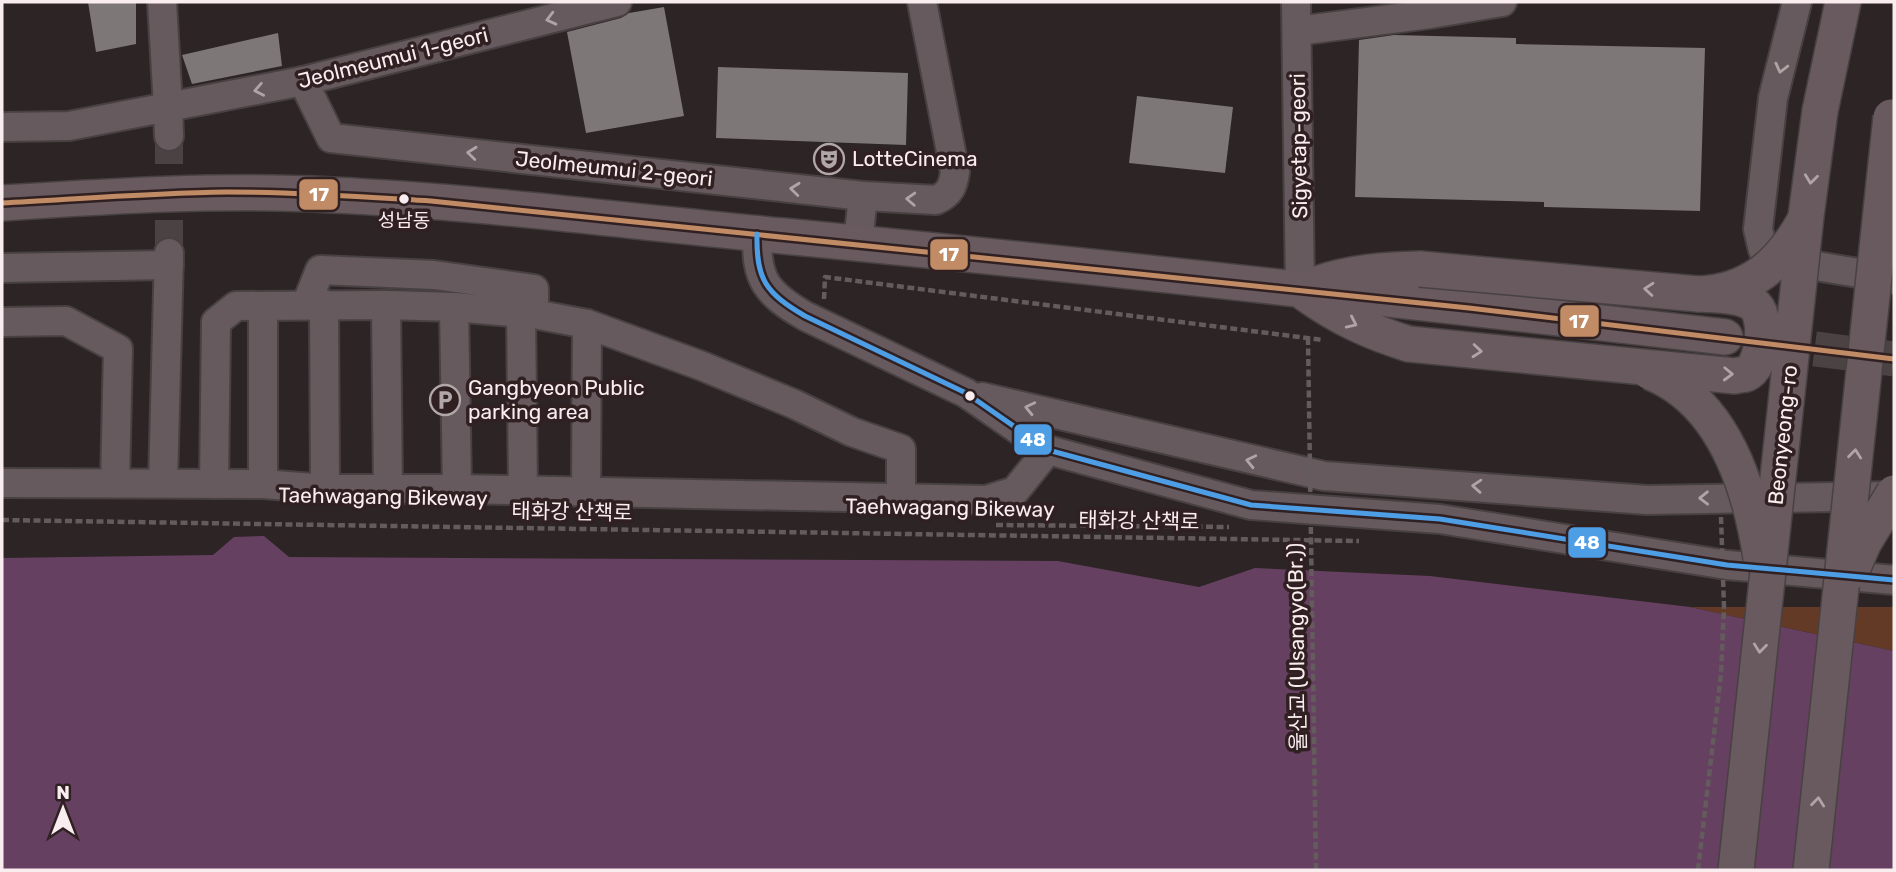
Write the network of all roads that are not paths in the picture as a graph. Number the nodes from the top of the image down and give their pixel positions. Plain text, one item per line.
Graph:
1 (162, 2) edge
2 (617, 2) edge
3 (922, 2) edge
4 (1296, 2) edge
5 (1502, 2) edge
6 (1797, 2) edge
7 (1843, 2) edge
8 (1297, 31) junction
9 (303, 81) junction
10 (168, 107) junction
11 (1893, 110) edge
12 (69, 126) junction
13 (2, 128) edge
14 (169, 136) tunnel mouth
15 (2, 140) edge
16 (863, 196) junction
17 (2, 203) edge
18 (1806, 216) junction
19 (1879, 224) junction
20 (757, 234) junction
21 (858, 243) junction
22 (2, 268) edge
23 (1894, 279) edge
24 (1300, 290) junction
25 (1698, 294) junction
26 (315, 304) junction
27 (386, 305) junction
28 (263, 306) junction
29 (454, 307) junction
30 (528, 313) junction
31 (2, 322) edge
32 (587, 324) junction
33 (1726, 337) tunnel mouth
34 (1633, 366) junction
35 (966, 393) junction
36 (1048, 450) junction
37 (2, 483) edge
38 (116, 483) junction
39 (163, 483) junction
40 (214, 484) junction
41 (263, 484) junction
42 (325, 489) junction
43 (388, 489) junction
44 (457, 489) junction
45 (523, 490) junction
46 (586, 491) junction
47 (1894, 494) edge
48 (901, 498) junction
49 (1894, 580) edge
50 (1766, 594) junction
51 (1839, 601) junction
52 (1736, 870) edge
53 (1811, 870) edge

1 - 10 street
2 -> 9 street, Jeolmeumui 1-geori
3 -> 16 street, Jeolmeumui 2-geori
4 - 8 street, Sigyetap-geori
5 - 8 street
6 -> 23 street
7 -> 18 main road, Beonyeong-ro, bridge
8 - 24 street, Sigyetap-geori
9 -> 10 street, Jeolmeumui 1-geori
16 -> 9 street, Jeolmeumui 2-geori
10 - 12 street
10 - 14 street
11 - 19 main road, bridge
12 - 13 street
12 - 15 street
16 - 21 street
17 - 20 main road
18 - 25 main road, bridge
18 - 50 main road, Beonyeong-ro, bridge
19 - 23 main road, bridge
51 -> 19 main road, bridge
20 - 21 main road
20 - 35 street
21 - 24 main road
22 - 39 street
25 -> 24 main road, bridge
24 - 33 main road
24 -> 34 main road, bridge
34 -> 25 main road, bridge
26 - 27 street
26 - 28 street
26 - 30 street
26 - 42 street
27 - 29 street
27 - 43 street
28 - 40 street
28 - 41 street
29 - 30 street
29 - 44 street
30 - 32 street
30 - 45 street
31 - 38 street
32 - 46 street
32 - 48 street
34 - 50 main road, bridge
35 - 36 street
47 -> 35 street
36 - 48 street
36 - 49 street
37 - 38 street
38 - 39 street
39 - 40 street
40 - 41 street
41 - 42 street
42 - 43 street
43 - 44 street
44 - 45 street
45 - 46 street
46 - 48 street
47 - 51 main road, bridge
50 -> 52 main road, Beonyeong-ro, bridge
53 -> 51 main road, bridge

